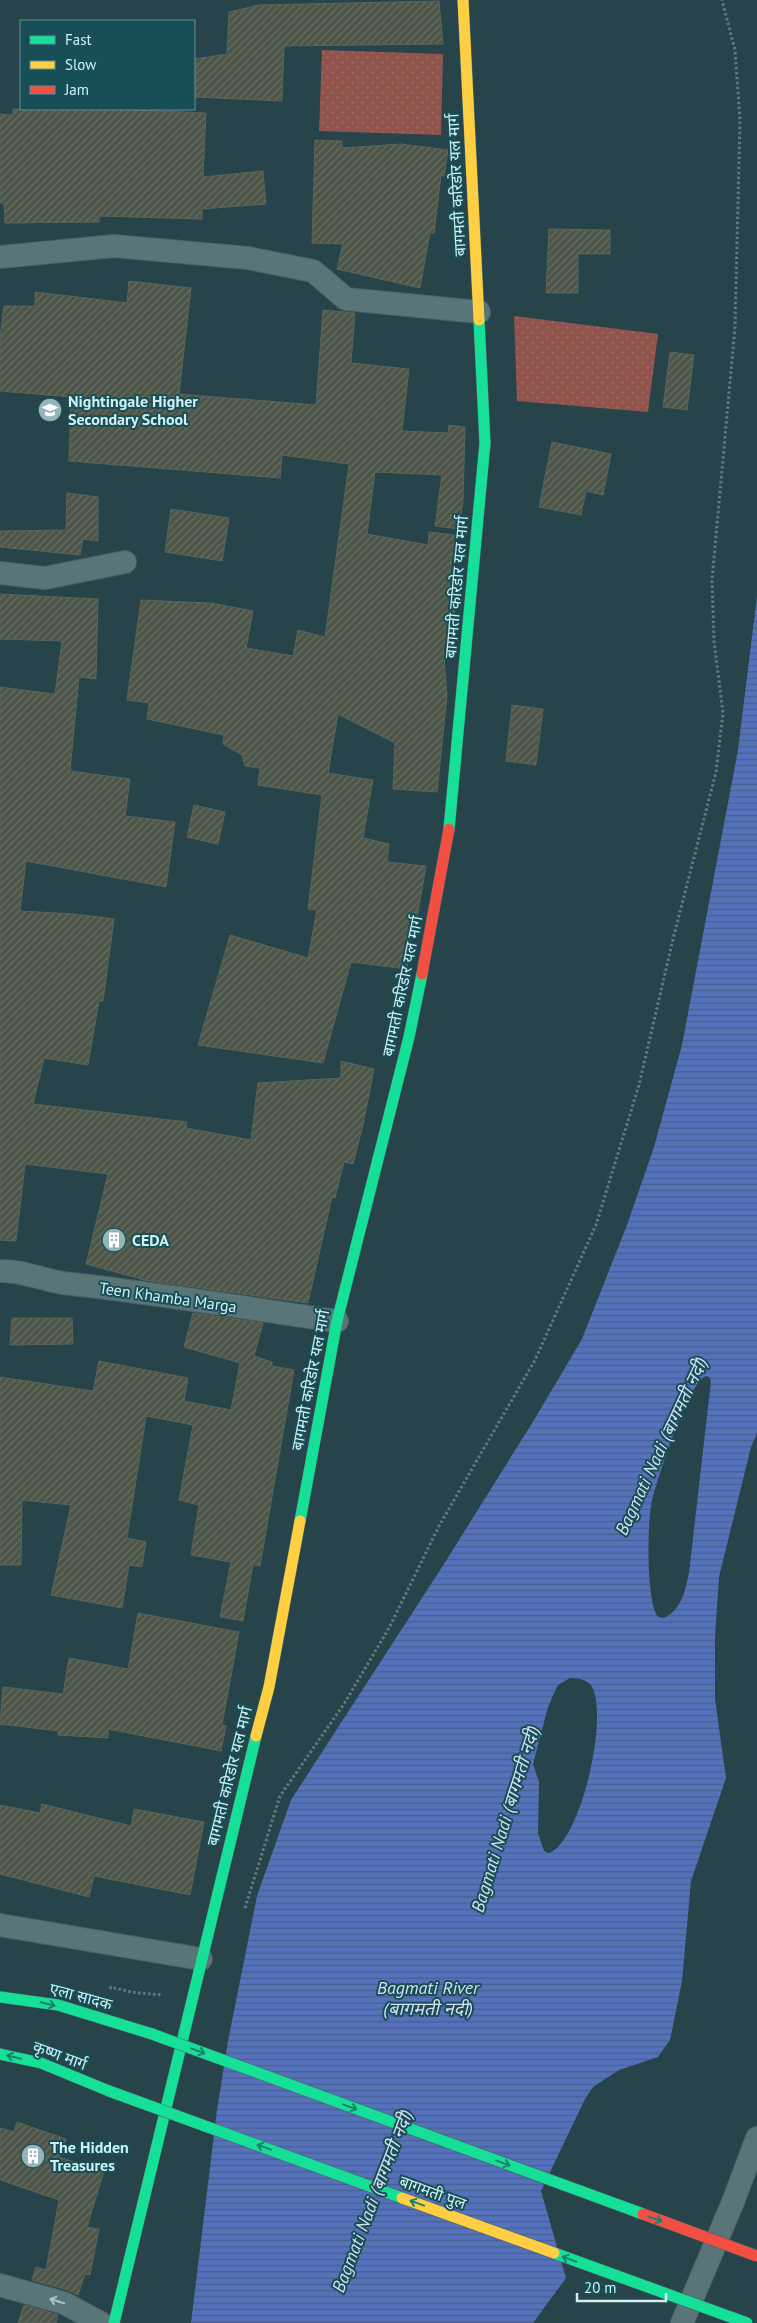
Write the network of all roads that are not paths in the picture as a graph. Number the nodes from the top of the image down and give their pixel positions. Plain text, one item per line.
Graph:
1 (463, 0) edge
2 (0, 257) edge
3 (479, 312) junction
4 (124, 562) dead end
5 (0, 574) edge
6 (0, 1271) edge
7 (337, 1321) junction
8 (0, 1925) edge
9 (201, 1959) junction
10 (0, 1997) edge
11 (0, 2054) edge
12 (109, 2091) joint
13 (757, 2138) edge
14 (757, 2256) edge
15 (0, 2286) edge
16 (101, 2323) edge
17 (114, 2323) edge
18 (682, 2323) edge
19 (747, 2323) edge

1 - 3 street, बागमती करिडोर यल मार्ग
2 - 3 street
3 - 7 street, बागमती करिडोर यल मार्ग
4 - 5 street
6 - 7 street, Teen Khamba Marga
7 - 9 street, बागमती करिडोर यल मार्ग
8 - 9 street
9 - 17 street, बागमती करिडोर यल मार्ग
10 -> 14 street, एला सादक, bridge
12 -> 11 street, कृष्ण मार्ग
19 -> 12 street, बागमती पुल, bridge
13 - 18 street
16 -> 15 street

